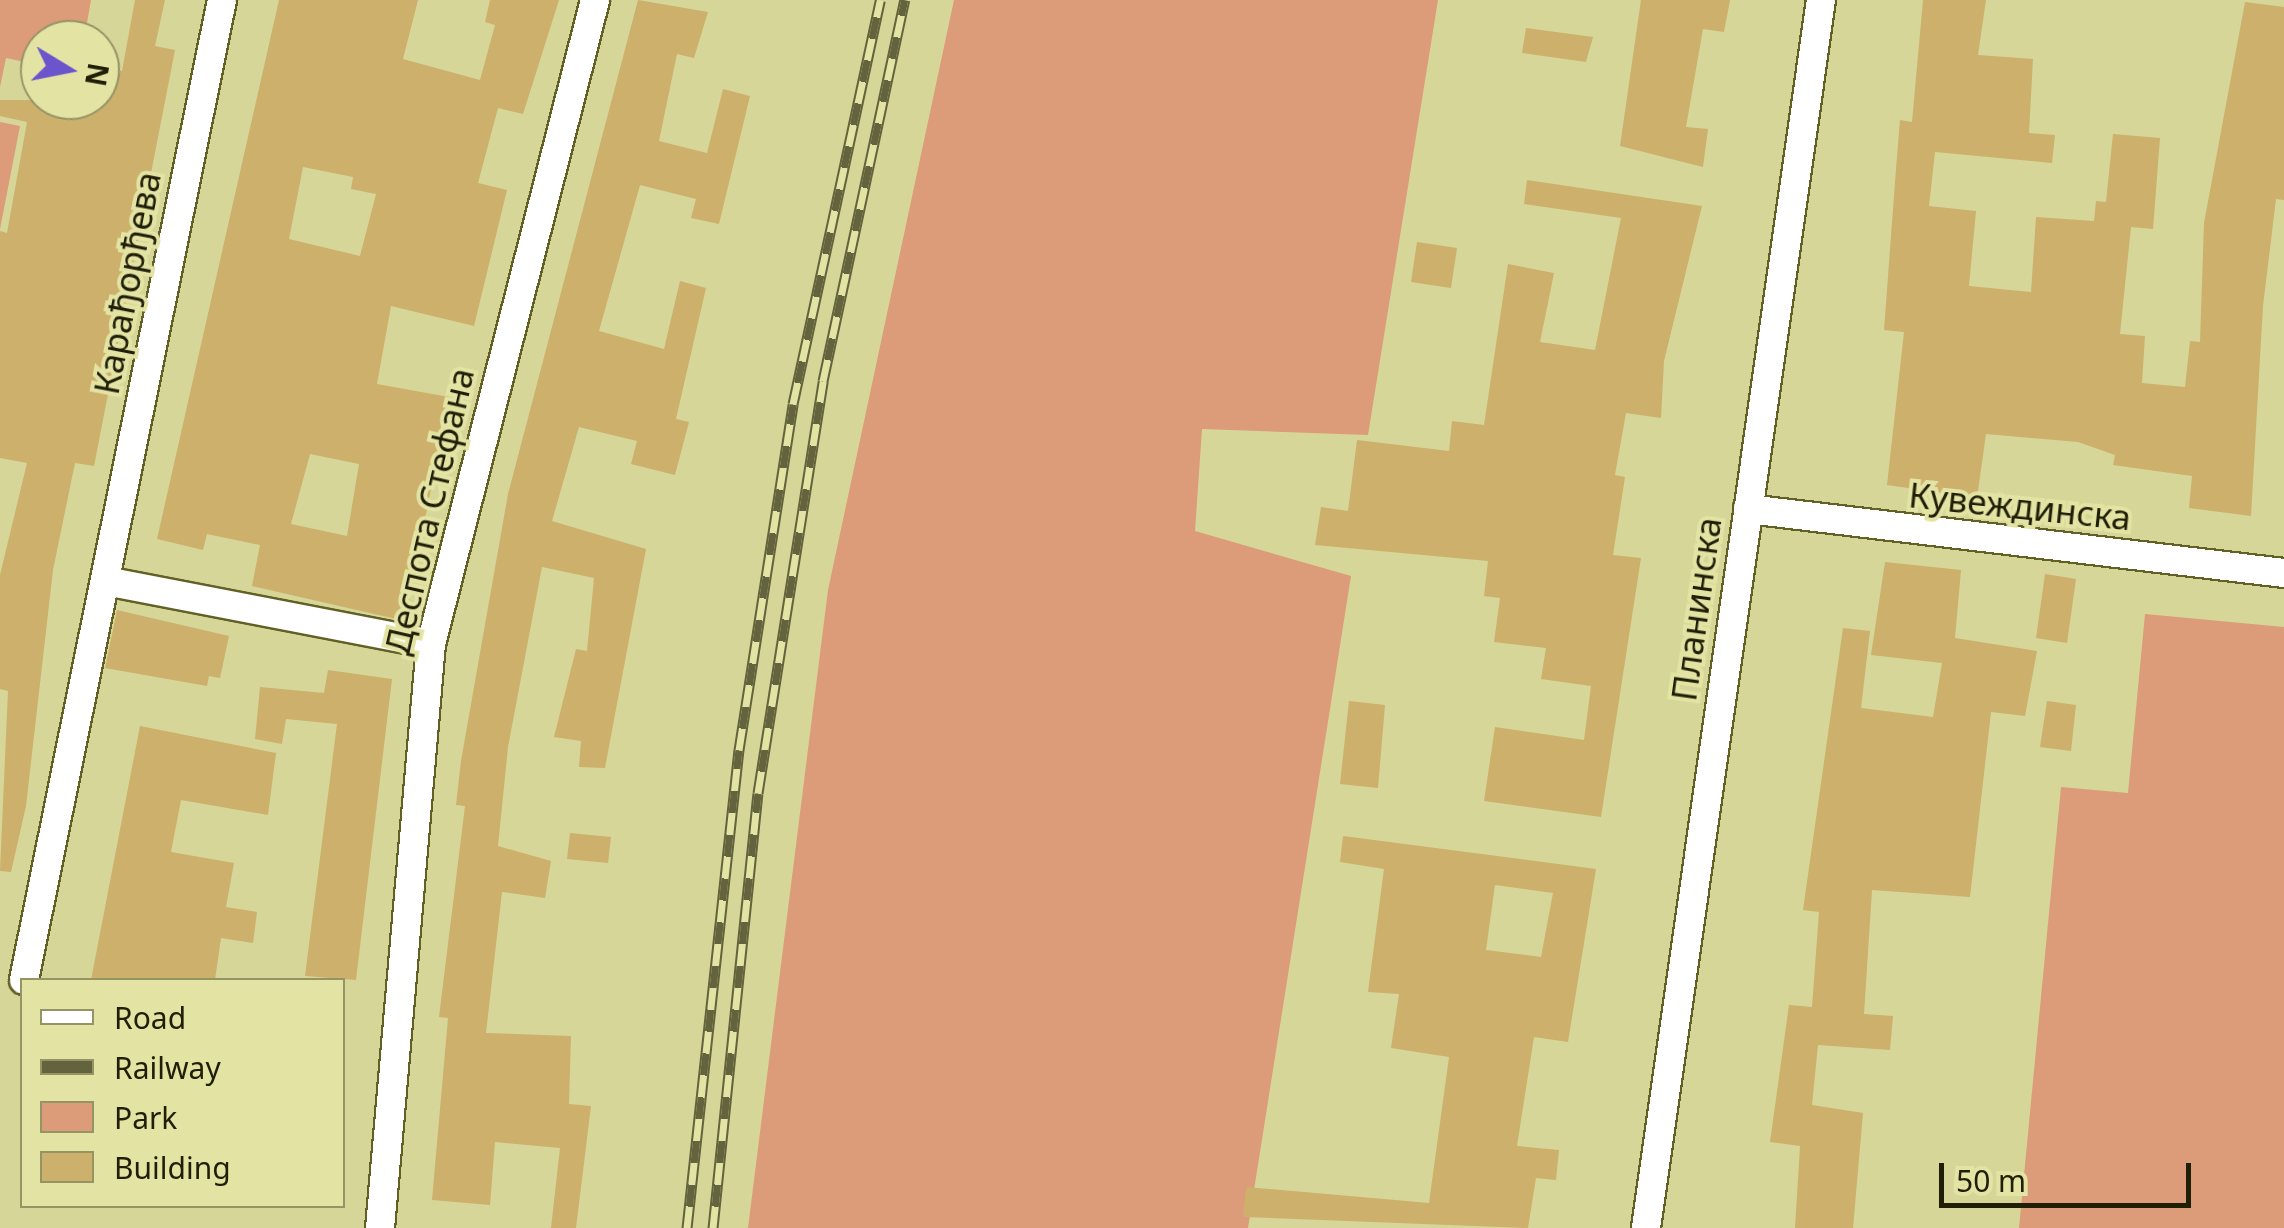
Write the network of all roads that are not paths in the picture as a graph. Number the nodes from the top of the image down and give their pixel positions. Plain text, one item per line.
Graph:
1 (222, 0) edge
2 (595, 0) edge
3 (1821, 0) edge
4 (1748, 509) junction
5 (2284, 571) edge
6 (105, 581) junction
7 (431, 644) junction
8 (24, 978) edge
9 (380, 1228) edge
10 (1646, 1228) edge

1 - 6 street, Карађорђева
2 - 7 street, Деспота Стефана
3 - 4 street, Планинска
4 - 5 street, Кувеждинска
4 - 10 street, Планинска
6 - 7 street
6 - 8 street, Карађорђева
7 - 9 street, Деспота Стефана

